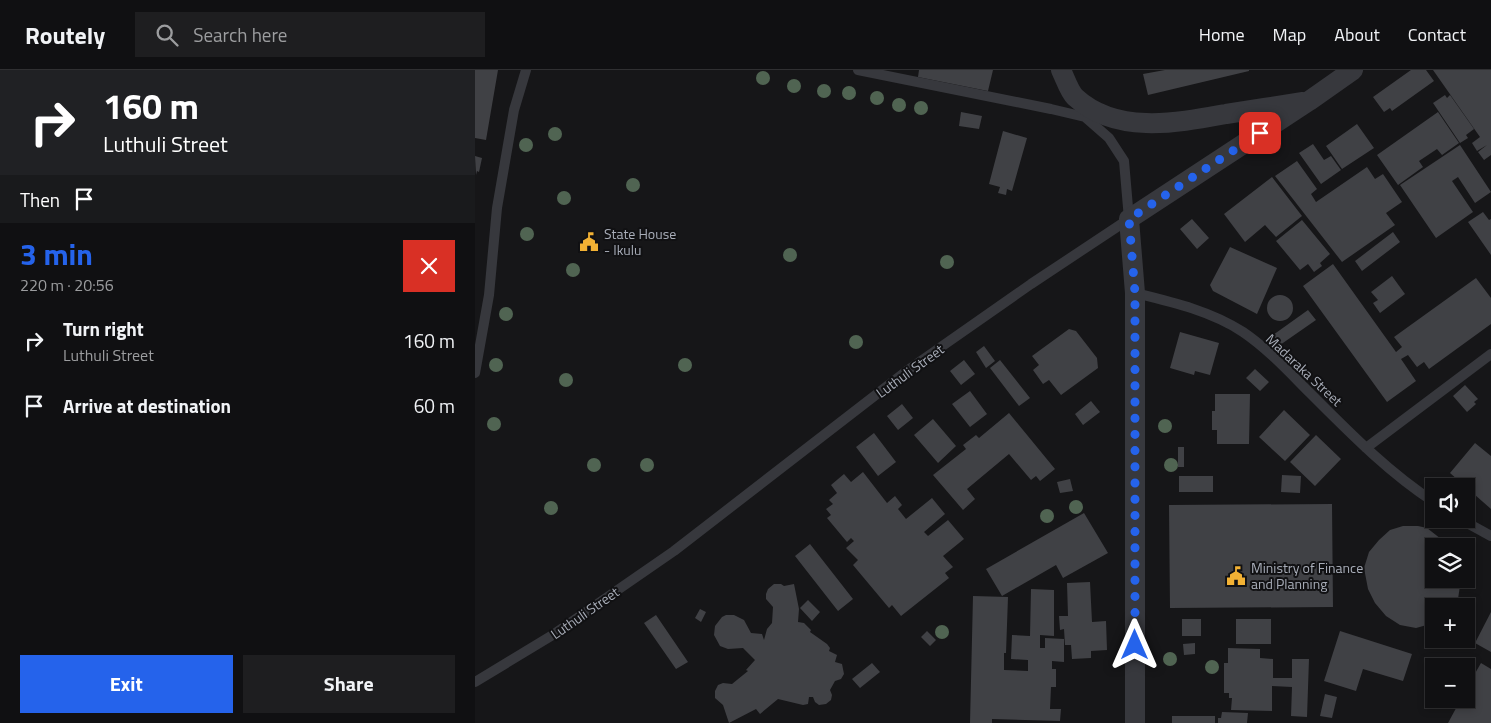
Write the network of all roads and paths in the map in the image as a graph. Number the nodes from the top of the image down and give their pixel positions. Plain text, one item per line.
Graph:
1 (527, 70) edge
2 (858, 70) edge
3 (1061, 70) edge
4 (1353, 70) edge
5 (1074, 96) junction
6 (1309, 101) junction
7 (1061, 111) junction
8 (1090, 114) junction
9 (1129, 219) junction
10 (1135, 293) junction
11 (1491, 354) edge
12 (475, 373) edge
13 (1366, 448) junction
14 (1425, 496) edge
15 (1475, 527) edge
16 (1491, 536) edge
17 (475, 682) edge
18 (1135, 723) edge

1 - 12 lane
2 - 7 lane
3 - 5 street
4 - 6 street, Luthuli Street
5 - 7 lane
5 - 8 street
6 - 8 street
6 - 9 street, Luthuli Street
7 - 8 lane
8 - 9 lane
9 - 10 street
9 - 17 lane, Luthuli Street
10 - 13 lane, Madaraka Street
10 - 18 street
11 - 13 lane
13 - 14 lane, Madaraka Street
15 - 16 lane

